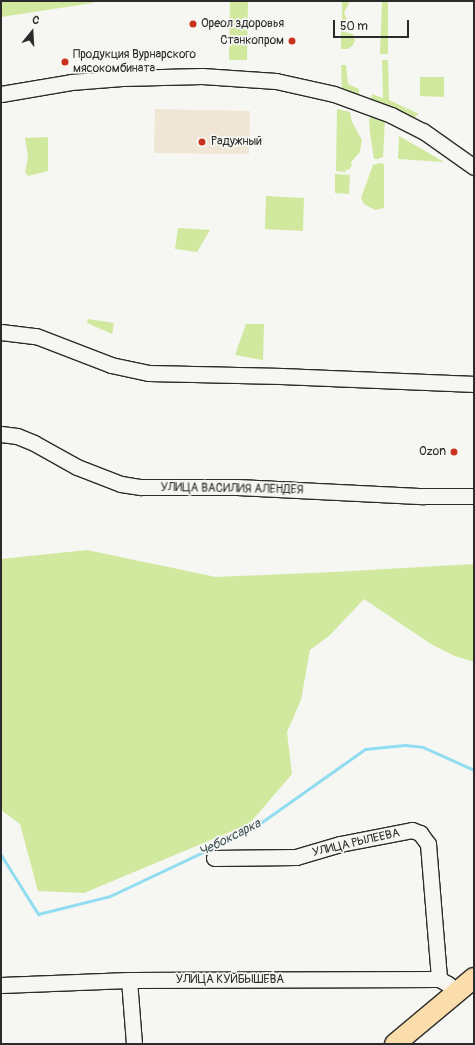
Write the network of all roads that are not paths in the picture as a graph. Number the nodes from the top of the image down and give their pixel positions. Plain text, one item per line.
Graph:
1 (1, 94) edge
2 (474, 167) edge
3 (1, 332) edge
4 (474, 384) edge
5 (1, 434) edge
6 (474, 496) edge
7 (214, 858) dead end
8 (474, 978) edge
9 (439, 979) junction
10 (129, 980) junction
11 (1, 986) edge
12 (455, 993) junction
13 (134, 1044) edge
14 (395, 1044) edge

1 - 2 street
3 - 4 street
5 - 6 street, УЛИЦА ВАСИЛИЯ АЛЕНДЕЯ
7 - 9 street, УЛИЦА РЫЛЕЕВА
8 - 12 main road
9 - 10 street, УЛИЦА КУЙБЫШЕВА
9 - 12 street
10 - 11 street, УЛИЦА КУЙБЫШЕВА
10 - 13 street
12 - 14 main road

